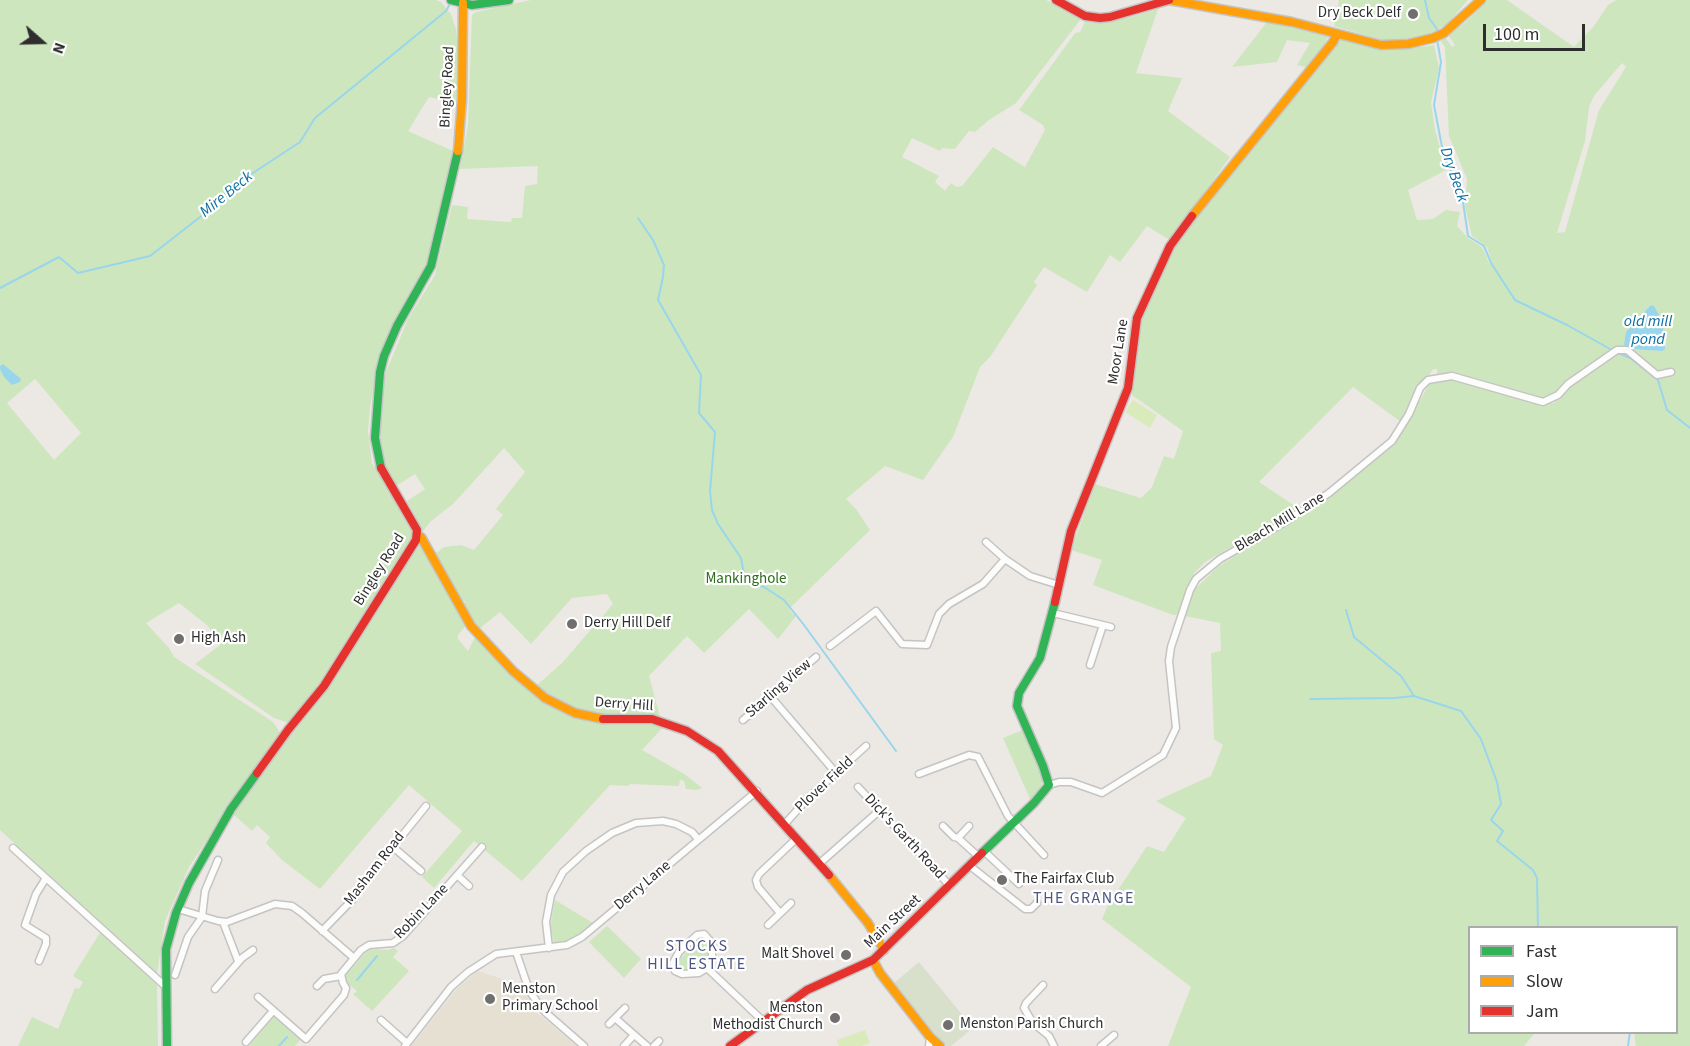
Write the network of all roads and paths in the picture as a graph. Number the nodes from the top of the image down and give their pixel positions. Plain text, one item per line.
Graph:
1 (451, 0) edge
2 (509, 0) edge
3 (1056, 0) edge
4 (1169, 0) edge
5 (1482, 0) edge
6 (463, 3) junction
7 (1338, 34) junction
8 (1671, 372) dead end
9 (417, 536) junction
10 (986, 542) dead end
11 (1005, 559) junction
12 (1059, 585) junction
13 (1053, 613) junction
14 (1103, 625) junction
15 (1111, 627) dead end
16 (830, 646) dead end
17 (816, 657) dead end
18 (1089, 665) dead end
19 (771, 697) junction
20 (743, 720) dead end
21 (866, 746) dead end
22 (836, 773) junction
23 (919, 774) dead end
24 (1049, 785) junction
25 (858, 787) dead end
26 (757, 791) junction
27 (426, 806) dead end
28 (879, 811) junction
29 (1014, 823) junction
30 (784, 825) junction
31 (943, 826) dead end
32 (969, 826) dead end
33 (796, 838) junction
34 (958, 838) junction
35 (698, 839) junction
36 (393, 847) junction
37 (13, 848) dead end
38 (482, 848) dead end
39 (982, 854) junction
40 (1044, 855) dead end
41 (218, 860) dead end
42 (820, 863) junction
43 (970, 866) junction
44 (420, 871) dead end
45 (457, 875) junction
46 (46, 878) junction
47 (1020, 884) dead end
48 (469, 886) dead end
49 (950, 886) junction
50 (791, 903) dead end
51 (1037, 903) dead end
52 (178, 909) junction
53 (780, 913) junction
54 (202, 917) junction
55 (223, 922) junction
56 (768, 925) dead end
57 (322, 931) junction
58 (549, 948) junction
59 (253, 950) dead end
60 (884, 950) junction
61 (516, 952) junction
62 (354, 958) junction
63 (873, 960) junction
64 (39, 961) dead end
65 (238, 961) junction
66 (707, 968) junction
67 (175, 975) dead end
68 (341, 976) junction
69 (1043, 985) dead end
70 (165, 986) junction
71 (317, 986) dead end
72 (215, 989) dead end
73 (258, 998) dead end
74 (625, 1008) dead end
75 (273, 1011) junction
76 (615, 1018) junction
77 (381, 1020) dead end
78 (763, 1021) junction
79 (609, 1024) dead end
80 (634, 1035) junction
81 (1114, 1035) dead end
82 (929, 1041) edge
83 (246, 1042) dead end
84 (406, 1045) edge
85 (167, 1046) edge
86 (584, 1046) edge
87 (624, 1046) edge
88 (647, 1046) edge
89 (730, 1046) edge
90 (940, 1046) edge
91 (1054, 1046) edge
92 (1101, 1046) edge

1 - 6 street
2 - 6 street
3 - 4 street
4 - 7 street
5 - 7 street
6 - 9 street, Bingley Road
7 - 12 street, Moor Lane
8 - 24 street, Bleach Mill Lane
9 - 26 street, Derry Hill
9 - 52 street, Bingley Road
10 - 11 street
11 - 12 street
11 - 16 street
12 - 13 street, Moor Lane
13 - 14 street
13 - 24 street, Moor Lane
14 - 15 street
14 - 18 street
17 - 19 street, Starling View
19 - 20 street, Starling View
19 - 22 street
21 - 22 street, Plover Field
22 - 30 street, Plover Field
23 - 29 street
24 - 29 street, Main Street
25 - 28 street, Dick's Garth Road
26 - 30 street, Derry Hill
26 - 35 street, Derry Lane
27 - 36 street, Masham Road
28 - 42 street
28 - 49 street, Dick's Garth Road
29 - 39 street, Main Street
29 - 40 street
30 - 33 street, Derry Hill
31 - 34 street
32 - 34 street
33 - 42 street, Derry Hill
33 - 53 street
34 - 39 street
35 - 58 street, Derry Lane
35 - 58 street
36 - 44 street
36 - 57 street, Masham Road
37 - 46 street
38 - 45 street, Robin Lane
39 - 43 street, Main Street
39 - 47 street
41 - 54 street
42 - 60 street, Derry Hill
43 - 49 street, Main Street
43 - 51 street
45 - 48 street, Robin Lane
45 - 62 street, Robin Lane
46 - 64 street
46 - 70 street
49 - 60 street, Main Street
50 - 53 street
52 - 54 street
52 - 70 street, Bingley Road
53 - 56 street
54 - 55 street
54 - 67 street
55 - 57 street
55 - 65 street
57 - 62 street
58 - 61 street, Derry Lane
59 - 65 street
60 - 63 street, Main Street
61 - 84 street, Derry Lane
61 - 86 street
62 - 68 street
63 - 78 street, Main Street
63 - 82 street
65 - 72 street
66 - 66 street
66 - 78 street
68 - 71 street
68 - 75 street
69 - 91 street
70 - 85 street, Bingley Road
73 - 75 street
74 - 76 street
75 - 83 street
76 - 79 street
76 - 80 street
77 - 84 street
78 - 89 street, Main Street
80 - 87 street
80 - 88 street
81 - 92 street
82 - 90 street

